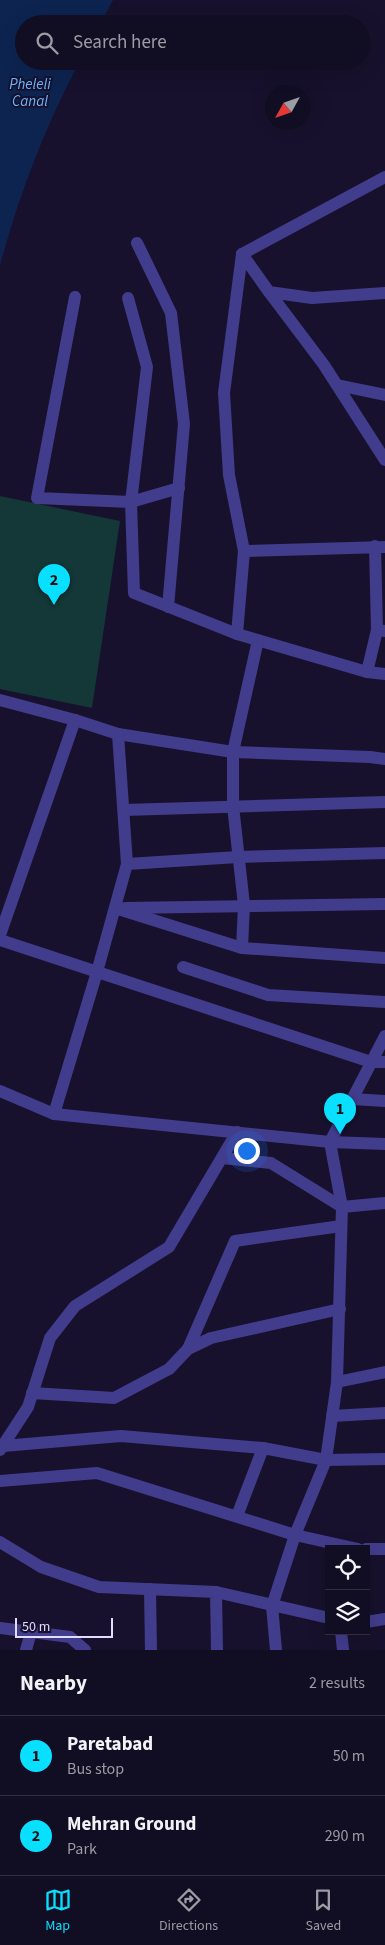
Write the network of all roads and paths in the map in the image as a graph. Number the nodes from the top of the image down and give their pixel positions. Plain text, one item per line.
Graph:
1 (385, 177) edge
2 (137, 243) dead end
3 (242, 254) junction
4 (269, 292) junction
5 (385, 293) edge
6 (75, 297) dead end
7 (128, 298) dead end
8 (337, 384) junction
9 (385, 395) edge
10 (385, 460) edge
11 (179, 488) junction
12 (131, 502) junction
13 (380, 547) edge
14 (244, 551) junction
15 (168, 607) junction
16 (381, 631) edge
17 (237, 634) junction
18 (258, 640) junction
19 (367, 672) junction
20 (385, 674) edge
21 (0, 700) edge
22 (75, 720) junction
23 (118, 734) junction
24 (233, 752) junction
25 (385, 759) edge
26 (385, 802) edge
27 (233, 806) junction
28 (124, 810) junction
29 (385, 853) edge
30 (238, 857) junction
31 (128, 864) junction
32 (385, 904) edge
33 (244, 905) junction
34 (115, 908) junction
35 (0, 935) edge
36 (0, 940) edge
37 (242, 948) junction
38 (385, 958) edge
39 (183, 967) dead end
40 (97, 972) junction
41 (385, 1002) edge
42 (385, 1036) edge
43 (372, 1062) junction
44 (385, 1062) edge
45 (0, 1091) edge
46 (352, 1099) junction
47 (385, 1101) edge
48 (54, 1114) junction
49 (237, 1132) junction
50 (330, 1142) junction
51 (385, 1144) edge
52 (222, 1158) junction
53 (385, 1203) edge
54 (342, 1207) junction
55 (342, 1226) junction
56 (340, 1309) junction
57 (188, 1349) junction
58 (385, 1372) edge
59 (337, 1382) junction
60 (32, 1393) junction
61 (385, 1413) edge
62 (332, 1416) junction
63 (1, 1448) edge
64 (263, 1448) junction
65 (385, 1459) edge
66 (326, 1460) junction
67 (0, 1481) edge
68 (237, 1516) junction
69 (295, 1535) junction
70 (0, 1542) edge
71 (340, 1545) edge
72 (385, 1549) edge
73 (370, 1550) edge
74 (150, 1589) junction
75 (216, 1592) junction
76 (272, 1606) junction
77 (325, 1617) edge
78 (385, 1619) edge
79 (370, 1621) edge
80 (0, 1628) edge
81 (31, 1632) junction
82 (341, 1635) edge
83 (83, 1649) edge
84 (26, 1650) edge
85 (152, 1650) edge
86 (216, 1650) edge
87 (276, 1650) edge
88 (343, 1650) edge

1 - 3 street
2 - 11 street
3 - 4 street
3 - 14 street
4 - 5 street
4 - 8 street
6 - 12 street
7 - 12 street
8 - 9 street
8 - 10 street
11 - 12 street
11 - 15 street
12 - 15 street
13 - 14 street
13 - 16 street
14 - 17 street
15 - 17 street
16 - 19 street
17 - 18 street
18 - 19 street
18 - 24 street
19 - 20 street
21 - 22 street
22 - 23 street
22 - 35 street
23 - 24 street
23 - 28 street
24 - 25 street
24 - 27 street
26 - 27 street
27 - 28 street
27 - 30 street
28 - 31 street
29 - 30 street
30 - 31 street
30 - 33 street
31 - 34 street
32 - 33 street
33 - 34 street
33 - 37 street
34 - 37 street
34 - 40 street
36 - 40 street
37 - 38 street
39 - 41 street
40 - 43 street
40 - 48 street
42 - 43 street
43 - 44 street
43 - 46 street
45 - 48 street
46 - 47 street
46 - 50 street
48 - 49 street
49 - 50 street
49 - 52 street
50 - 51 street
50 - 54 street
52 - 54 street
52 - 60 street
53 - 54 street
54 - 55 street
55 - 56 street
55 - 57 street
56 - 57 street
56 - 59 street
57 - 60 street
58 - 59 street
59 - 62 street
60 - 63 street
61 - 62 street
62 - 66 street
63 - 64 street
64 - 66 street
64 - 68 street
65 - 66 street
66 - 69 street
67 - 68 street
68 - 69 street
69 - 71 street
69 - 76 street
70 - 74 street
72 - 73 street
74 - 75 street
74 - 85 street
75 - 76 street
75 - 86 street
76 - 77 street
76 - 87 street
78 - 79 street
80 - 81 street
81 - 83 street
81 - 84 street
82 - 88 street

